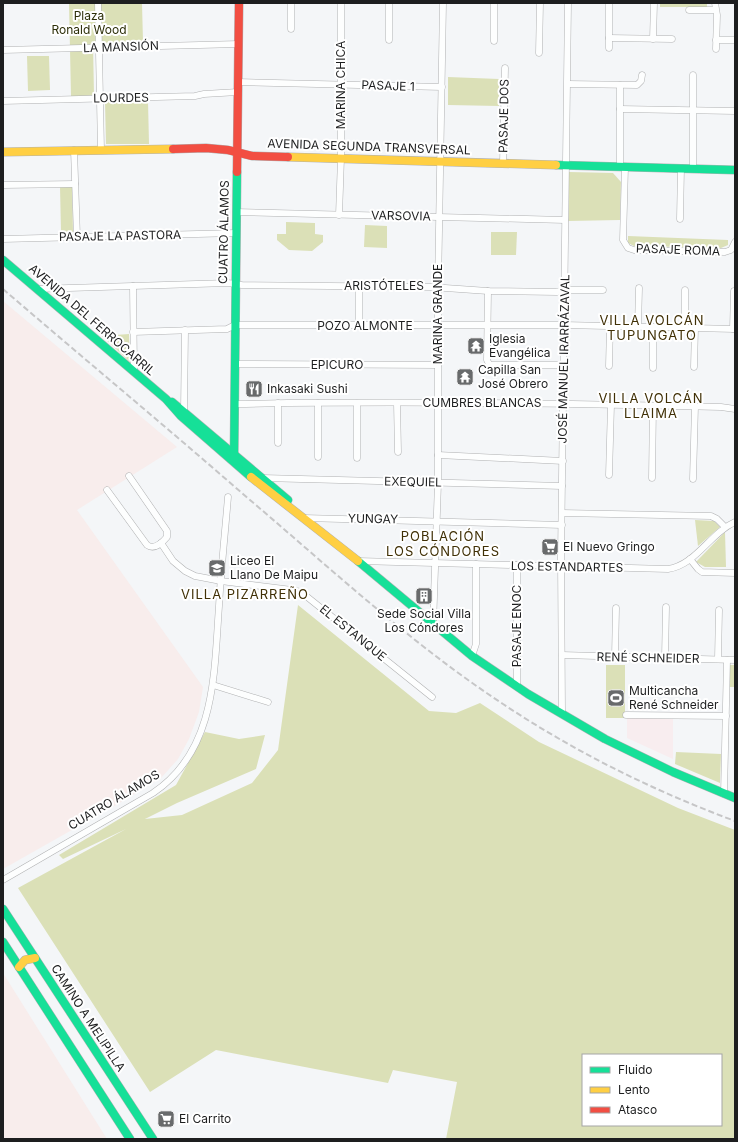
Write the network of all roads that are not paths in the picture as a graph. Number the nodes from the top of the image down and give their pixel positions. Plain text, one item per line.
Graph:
1 (98, 3) edge
2 (239, 3) edge
3 (291, 3) edge
4 (341, 3) edge
5 (389, 3) edge
6 (443, 3) edge
7 (494, 3) edge
8 (540, 3) edge
9 (568, 3) edge
10 (610, 3) edge
11 (654, 3) edge
12 (715, 6) edge
13 (689, 10) dead end
14 (291, 29) dead end
15 (609, 38) junction
16 (653, 38) junction
17 (672, 39) dead end
18 (389, 40) dead end
19 (716, 40) junction
20 (735, 40) edge
21 (494, 41) dead end
22 (239, 44) junction
23 (98, 48) junction
24 (609, 48) dead end
25 (716, 49) dead end
26 (3, 50) edge
27 (539, 53) dead end
28 (505, 68) dead end
29 (642, 75) dead end
30 (693, 75) dead end
31 (238, 82) junction
32 (568, 84) junction
33 (341, 85) junction
34 (620, 85) junction
35 (442, 87) junction
36 (238, 92) junction
37 (100, 99) junction
38 (3, 101) edge
39 (620, 109) junction
40 (693, 110) junction
41 (735, 111) edge
42 (74, 150) junction
43 (101, 150) junction
44 (3, 152) edge
45 (237, 152) junction
46 (341, 158) junction
47 (441, 161) junction
48 (503, 163) junction
49 (567, 165) junction
50 (622, 166) junction
51 (682, 168) junction
52 (693, 168) junction
53 (735, 170) edge
54 (75, 184) junction
55 (3, 185) edge
56 (236, 212) junction
57 (339, 215) junction
58 (439, 217) junction
59 (680, 219) dead end
60 (565, 220) junction
61 (236, 233) junction
62 (77, 237) junction
63 (3, 239) edge
64 (735, 242) edge
65 (3, 260) edge
66 (236, 284) junction
67 (133, 286) junction
68 (359, 286) junction
69 (438, 287) junction
70 (638, 288) dead end
71 (37, 289) junction
72 (564, 290) junction
73 (603, 290) dead end
74 (686, 290) dead end
75 (488, 291) junction
76 (734, 291) edge
77 (488, 325) junction
78 (564, 325) junction
79 (235, 326) junction
80 (359, 326) junction
81 (439, 326) junction
82 (610, 326) junction
83 (638, 327) junction
84 (654, 327) junction
85 (685, 328) junction
86 (695, 328) junction
87 (734, 329) edge
88 (185, 330) junction
89 (133, 332) junction
90 (235, 364) junction
91 (438, 365) junction
92 (564, 365) junction
93 (609, 366) dead end
94 (694, 367) dead end
95 (653, 368) dead end
96 (134, 372) junction
97 (166, 399) junction
98 (278, 403) junction
99 (318, 403) junction
100 (357, 403) junction
101 (397, 403) junction
102 (438, 403) junction
103 (235, 404) junction
104 (563, 404) junction
105 (611, 405) junction
106 (653, 406) junction
107 (695, 406) junction
108 (735, 409) edge
109 (184, 411) junction
110 (278, 443) dead end
111 (398, 452) dead end
112 (438, 455) junction
113 (234, 457) junction
114 (318, 457) dead end
115 (357, 458) dead end
116 (563, 461) junction
117 (609, 475) dead end
118 (129, 476) dead end
119 (263, 478) junction
120 (652, 478) dead end
121 (693, 479) dead end
122 (438, 483) junction
123 (562, 486) junction
124 (107, 490) dead end
125 (228, 497) dead end
126 (562, 513) junction
127 (304, 518) junction
128 (436, 521) junction
129 (735, 522) edge
130 (562, 524) junction
131 (725, 528) junction
132 (161, 543) junction
133 (690, 559) junction
134 (358, 561) junction
135 (435, 563) junction
136 (476, 564) junction
137 (517, 565) junction
138 (561, 566) junction
139 (735, 573) edge
140 (221, 581) junction
141 (666, 607) dead end
142 (616, 608) dead end
143 (719, 610) dead end
144 (433, 625) junction
145 (562, 655) junction
146 (472, 656) junction
147 (615, 657) junction
148 (665, 658) junction
149 (718, 659) junction
150 (727, 660) junction
151 (735, 660) edge
152 (213, 685) junction
153 (517, 686) junction
154 (432, 697) dead end
155 (268, 702) dead end
156 (562, 714) junction
157 (626, 715) dead end
158 (726, 716) junction
159 (724, 794) junction
160 (735, 798) edge
161 (3, 880) edge
162 (3, 909) edge
163 (3, 942) edge
164 (35, 958) junction
165 (19, 967) junction
166 (130, 1139) edge
167 (153, 1139) edge

1 - 23 street
2 - 22 street, CUATRO ÁLAMOS
3 - 14 street
4 - 33 street, MARINA CHICA
5 - 18 street
6 - 35 street, MARINA GRANDE
7 - 21 street
8 - 27 street
9 - 32 street, JOSÉ MANUEL IRARRÁZAVAL
10 - 15 street
11 - 16 street
12 - 13 street
12 - 19 street
15 - 16 street
15 - 24 street
16 - 17 street
19 - 20 street
19 - 25 street
22 - 23 street, LA MANSIÓN
22 - 31 street, CUATRO ÁLAMOS
23 - 26 street, LA MANSIÓN
23 - 37 street
28 - 48 street, PASAJE DOS
29 - 34 street
30 - 40 street
31 - 33 street, PASAJE 1
31 - 36 street, CUATRO ÁLAMOS
32 - 34 street
32 - 49 street, JOSÉ MANUEL IRARRÁZAVAL
33 - 35 street, PASAJE 1
33 - 46 street, MARINA CHICA
34 - 39 street
35 - 47 street, MARINA GRANDE
36 - 37 street, LOURDES
36 - 45 street, CUATRO ÁLAMOS
37 - 38 street, LOURDES
37 - 43 street
39 - 40 street
39 - 50 street
40 - 41 street
40 - 52 street
42 - 43 street, AVENIDA SEGUNDA TRANSVERSAL
42 - 44 street, AVENIDA SEGUNDA TRANSVERSAL
42 - 54 street
43 - 45 street, AVENIDA SEGUNDA TRANSVERSAL
45 - 46 street, AVENIDA SEGUNDA TRANSVERSAL
45 - 56 street, CUATRO ÁLAMOS
46 - 47 street, AVENIDA SEGUNDA TRANSVERSAL
46 - 57 street, MARINA CHICA
47 - 48 street, AVENIDA SEGUNDA TRANSVERSAL
47 - 58 street, MARINA GRANDE
48 - 49 street, AVENIDA SEGUNDA TRANSVERSAL
49 - 50 street, AVENIDA SEGUNDA TRANSVERSAL
49 - 60 street, JOSÉ MANUEL IRARRÁZAVAL
50 - 51 street, AVENIDA SEGUNDA TRANSVERSAL
50 - 64 street, PASAJE ROMA
51 - 52 street, AVENIDA SEGUNDA TRANSVERSAL
51 - 59 street
52 - 53 street, AVENIDA SEGUNDA TRANSVERSAL
54 - 55 street
54 - 62 street
56 - 57 street, VARSOVIA
56 - 61 street, CUATRO ÁLAMOS
57 - 58 street, VARSOVIA
58 - 60 street, VARSOVIA
58 - 69 street, MARINA GRANDE
60 - 72 street, JOSÉ MANUEL IRARRÁZAVAL
61 - 62 street, PASAJE LA PASTORA
61 - 66 street, CUATRO ÁLAMOS
62 - 63 street, PASAJE LA PASTORA
65 - 71 street, AVENIDA DEL FERROCARRIL
66 - 67 street, ARISTÓTELES
66 - 68 street, ARISTÓTELES
66 - 79 street, CUATRO ÁLAMOS
67 - 71 street, ARISTÓTELES
67 - 89 street
68 - 69 street, ARISTÓTELES
68 - 80 street
69 - 75 street, ARISTÓTELES
69 - 81 street, MARINA GRANDE
70 - 83 street
71 - 96 street, AVENIDA DEL FERROCARRIL
72 - 73 street, ARISTÓTELES
72 - 75 street, ARISTÓTELES
72 - 78 street, JOSÉ MANUEL IRARRÁZAVAL
74 - 85 street
75 - 77 street
76 - 87 street
77 - 78 street, POZO ALMONTE
77 - 81 street, POZO ALMONTE
77 - 92 street
78 - 82 street, POZO ALMONTE
78 - 92 street, JOSÉ MANUEL IRARRÁZAVAL
79 - 80 street, POZO ALMONTE
79 - 88 street, POZO ALMONTE
79 - 90 street, CUATRO ÁLAMOS
80 - 81 street, POZO ALMONTE
81 - 91 street, MARINA GRANDE
82 - 83 street, POZO ALMONTE
82 - 93 street
83 - 84 street, POZO ALMONTE
84 - 85 street, POZO ALMONTE
84 - 95 street
85 - 86 street, POZO ALMONTE
86 - 87 street, POZO ALMONTE
86 - 94 street
88 - 89 street, POZO ALMONTE
88 - 109 street
89 - 96 street
90 - 91 street, EPICURO
90 - 103 street, CUATRO ÁLAMOS
91 - 102 street, MARINA GRANDE
92 - 104 street, JOSÉ MANUEL IRARRÁZAVAL
96 - 97 street, AVENIDA DEL FERROCARRIL
97 - 109 street, AVENIDA DEL FERROCARRIL
97 - 113 street, AVENIDA DEL FERROCARRIL
98 - 99 street, CUMBRES BLANCAS
98 - 103 street, CUMBRES BLANCAS
98 - 110 street
99 - 100 street, CUMBRES BLANCAS
99 - 114 street
100 - 101 street, CUMBRES BLANCAS
100 - 115 street
101 - 102 street, CUMBRES BLANCAS
101 - 111 street
102 - 104 street, CUMBRES BLANCAS
102 - 112 street, MARINA GRANDE
103 - 113 street, CUATRO ÁLAMOS
104 - 105 street, CUMBRES BLANCAS
104 - 116 street, JOSÉ MANUEL IRARRÁZAVAL
105 - 106 street, CUMBRES BLANCAS
105 - 117 street
106 - 107 street, CUMBRES BLANCAS
106 - 120 street
107 - 108 street, CUMBRES BLANCAS
107 - 121 street
109 - 113 street, AVENIDA DEL FERROCARRIL
112 - 116 street
112 - 122 street, MARINA GRANDE
113 - 119 street, AVENIDA DEL FERROCARRIL
113 - 127 street, AVENIDA DEL FERROCARRIL
116 - 123 street, JOSÉ MANUEL IRARRÁZAVAL
118 - 132 street
119 - 122 street, EXEQUIEL
119 - 127 street, AVENIDA DEL FERROCARRIL
122 - 123 street, EXEQUIEL
122 - 128 street, MARINA GRANDE
123 - 126 street, JOSÉ MANUEL IRARRÁZAVAL
124 - 132 street
125 - 140 street, CUATRO ÁLAMOS
126 - 130 street, JOSÉ MANUEL IRARRÁZAVAL
126 - 131 street
127 - 128 street, YUNGAY
127 - 134 street, AVENIDA DEL FERROCARRIL
128 - 130 street, YUNGAY
128 - 135 street, MARINA GRANDE
129 - 131 street, LOS ESTANDARTES
130 - 138 street, JOSÉ MANUEL IRARRÁZAVAL
131 - 133 street, LOS ESTANDARTES
132 - 140 street, EL ESTANQUE
133 - 138 street, LOS ESTANDARTES
133 - 139 street
134 - 135 street, LOS ESTANDARTES
134 - 144 street, AVENIDA DEL FERROCARRIL
135 - 136 street, LOS ESTANDARTES
135 - 144 street, MARINA GRANDE
136 - 137 street, LOS ESTANDARTES
136 - 146 street
137 - 138 street, LOS ESTANDARTES
137 - 153 street, PASAJE ENOC
138 - 145 street, JOSÉ MANUEL IRARRÁZAVAL
140 - 152 street, CUATRO ÁLAMOS
140 - 154 street, EL ESTANQUE
141 - 148 street
142 - 147 street
143 - 149 street
144 - 146 street, AVENIDA DEL FERROCARRIL
145 - 147 street, RENÉ SCHNEIDER
145 - 156 street, JOSÉ MANUEL IRARRÁZAVAL
146 - 153 street, AVENIDA DEL FERROCARRIL
147 - 148 street, RENÉ SCHNEIDER
148 - 149 street, RENÉ SCHNEIDER
149 - 150 street, RENÉ SCHNEIDER
150 - 151 street, RENÉ SCHNEIDER
150 - 158 street
152 - 155 street
152 - 161 street, CUATRO ÁLAMOS
153 - 156 street, AVENIDA DEL FERROCARRIL
156 - 159 street, AVENIDA DEL FERROCARRIL
157 - 158 street
158 - 159 street
159 - 160 street, AVENIDA DEL FERROCARRIL
162 - 164 street, CAMINO A MELIPILLA
163 - 165 street
164 - 165 street
164 - 167 street, CAMINO A MELIPILLA
165 - 166 street

